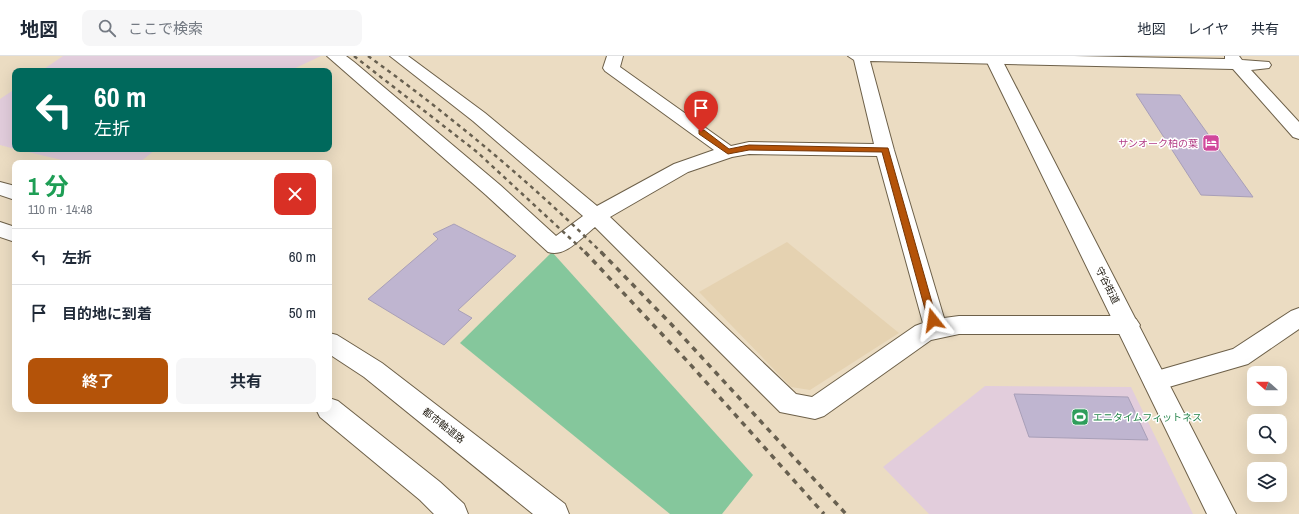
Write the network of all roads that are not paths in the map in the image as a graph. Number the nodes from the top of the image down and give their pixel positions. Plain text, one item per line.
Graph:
1 (335, 56) edge
2 (398, 56) edge
3 (615, 56) edge
4 (856, 56) edge
5 (861, 56) edge
6 (993, 57) edge
7 (1234, 60) edge
8 (1263, 65) dead end
9 (1299, 133) edge
10 (885, 150) junction
11 (728, 152) junction
12 (0, 188) edge
13 (12, 192) edge
14 (596, 216) junction
15 (0, 229) edge
16 (12, 234) edge
17 (1299, 317) edge
18 (1128, 325) junction
19 (937, 328) junction
20 (332, 344) edge
21 (1155, 381) junction
22 (332, 411) edge
23 (454, 514) edge
24 (555, 514) edge
25 (1222, 514) edge

1 - 14 street
2 - 14 street
3 - 11 street
4 - 5 street
5 - 6 street
5 - 10 street
6 - 7 street
6 - 18 street, 守谷街道
7 - 8 street
7 - 9 street
10 - 11 street
10 - 19 street
11 - 14 street
12 - 13 street
14 - 19 street
15 - 16 street
17 - 21 street
18 - 19 street
18 - 21 street, 守谷街道
20 - 24 street, 都市軸道路
21 - 25 street, 守谷街道
22 - 23 street

